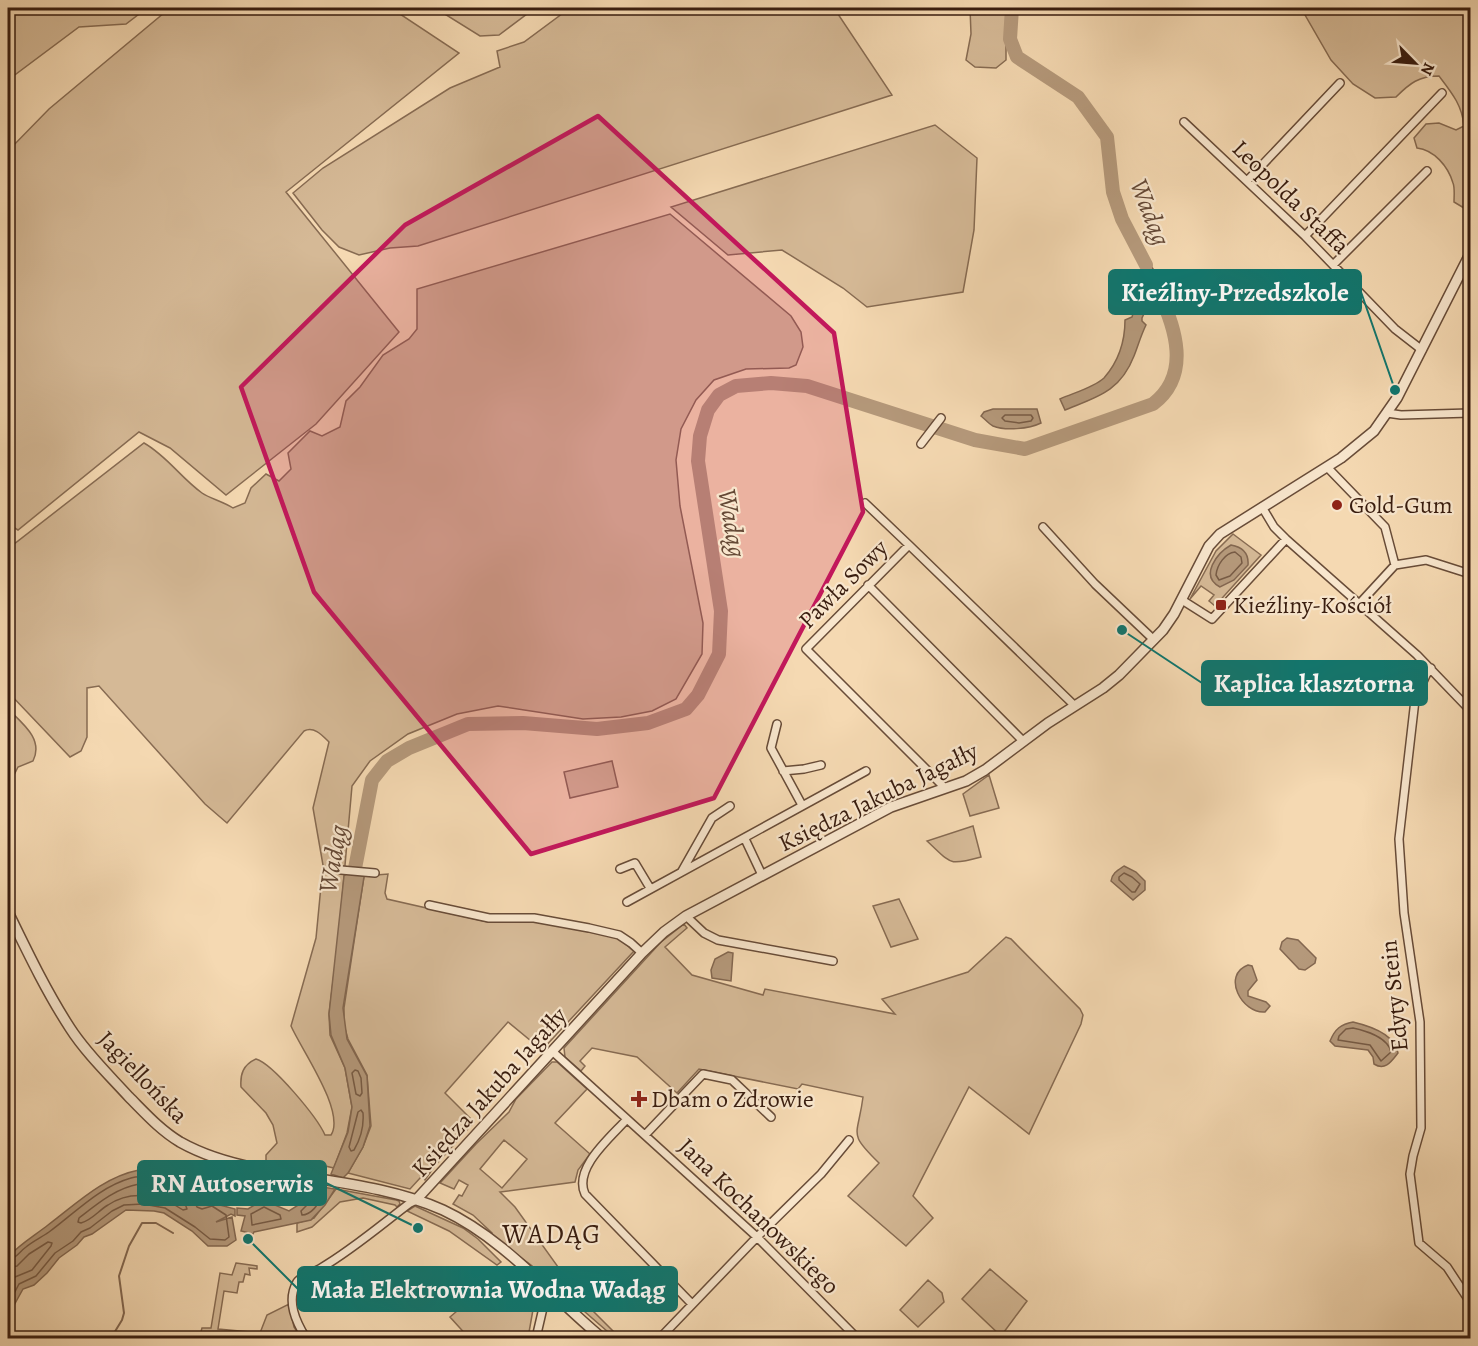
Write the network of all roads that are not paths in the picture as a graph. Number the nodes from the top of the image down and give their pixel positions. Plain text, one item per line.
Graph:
1 (1340, 83) dead end
2 (1442, 93) dead end
3 (1184, 122) dead end
4 (1427, 171) dead end
5 (1247, 181) junction
6 (1305, 237) junction
7 (1470, 254) edge
8 (1333, 264) junction
9 (1422, 350) junction
10 (1388, 413) junction
11 (1470, 413) edge
12 (941, 418) dead end
13 (921, 444) dead end
14 (1327, 467) junction
15 (865, 503) dead end
16 (1262, 507) junction
17 (1043, 527) dead end
18 (1286, 539) junction
19 (909, 545) junction
20 (1395, 565) junction
21 (1470, 574) edge
22 (868, 585) junction
23 (1182, 600) junction
24 (1360, 603) junction
25 (1154, 640) junction
26 (1431, 668) junction
27 (1075, 706) junction
28 (1470, 710) edge
29 (777, 724) dead end
30 (1023, 741) junction
31 (821, 765) dead end
32 (783, 771) junction
33 (866, 771) dead end
34 (945, 788) junction
35 (802, 805) junction
36 (730, 806) dead end
37 (745, 839) junction
38 (697, 844) junction
39 (709, 856) junction
40 (620, 868) dead end
41 (341, 870) dead end
42 (682, 871) junction
43 (375, 873) dead end
44 (762, 875) junction
45 (650, 888) junction
46 (627, 902) dead end
47 (429, 904) dead end
48 (8, 912) edge
49 (686, 916) junction
50 (642, 953) junction
51 (834, 961) dead end
52 (552, 1051) junction
53 (771, 1118) dead end
54 (627, 1119) junction
55 (645, 1136) junction
56 (849, 1140) dead end
57 (355, 1186) joint
58 (416, 1200) junction
59 (757, 1237) junction
60 (551, 1293) junction
61 (1470, 1302) edge
62 (692, 1304) junction
63 (306, 1338) edge
64 (536, 1338) edge
65 (602, 1338) edge
66 (660, 1338) edge
67 (857, 1338) edge

1 - 5 street
2 - 6 street
3 - 5 street, Leopolda Staffa
4 - 8 street
5 - 6 street, Leopolda Staffa
6 - 8 street, Leopolda Staffa
7 - 9 street, Księdza Jakuba Jagałły
8 - 9 street, Leopolda Staffa
9 - 10 street, Księdza Jakuba Jagałły
10 - 11 street
10 - 14 street, Księdza Jakuba Jagałły
12 - 13 street
14 - 16 street, Księdza Jakuba Jagałły
14 - 20 street
15 - 19 street
16 - 18 street
16 - 23 street, Księdza Jakuba Jagałły
17 - 25 street
18 - 23 street
18 - 24 street
19 - 22 street, Pawła Sowy
19 - 27 street, Pawła Sowy
20 - 21 street
20 - 24 street
22 - 30 street
22 - 34 street, Pawła Sowy
23 - 25 street, Księdza Jakuba Jagałły
24 - 26 street
25 - 27 street, Księdza Jakuba Jagałły
26 - 28 street
26 - 61 street, Edyty Stein
27 - 30 street, Księdza Jakuba Jagałły
29 - 32 street
30 - 34 street, Księdza Jakuba Jagałły
31 - 32 street
32 - 35 street
33 - 35 street
34 - 44 street, Księdza Jakuba Jagałły
35 - 37 street
36 - 38 street
37 - 39 street
37 - 44 street
38 - 39 street
38 - 42 street
39 - 42 street
40 - 45 street
41 - 43 street
42 - 45 street
44 - 49 street, Księdza Jakuba Jagałły
45 - 46 street
47 - 50 street
48 - 57 street, Jagiellońska
49 - 50 street, Księdza Jakuba Jagałły
49 - 51 street
50 - 52 street, Księdza Jakuba Jagałły
52 - 54 street, Jana Kochanowskiego
52 - 58 street, Księdza Jakuba Jagałły
53 - 55 street
54 - 55 street, Jana Kochanowskiego
54 - 62 street
55 - 59 street, Jana Kochanowskiego
56 - 59 street
57 - 58 street, Księdza Jakuba Jagałły
58 - 60 street
58 - 63 street
59 - 62 street
59 - 67 street, Jana Kochanowskiego
60 - 64 street
60 - 65 street
62 - 66 street

